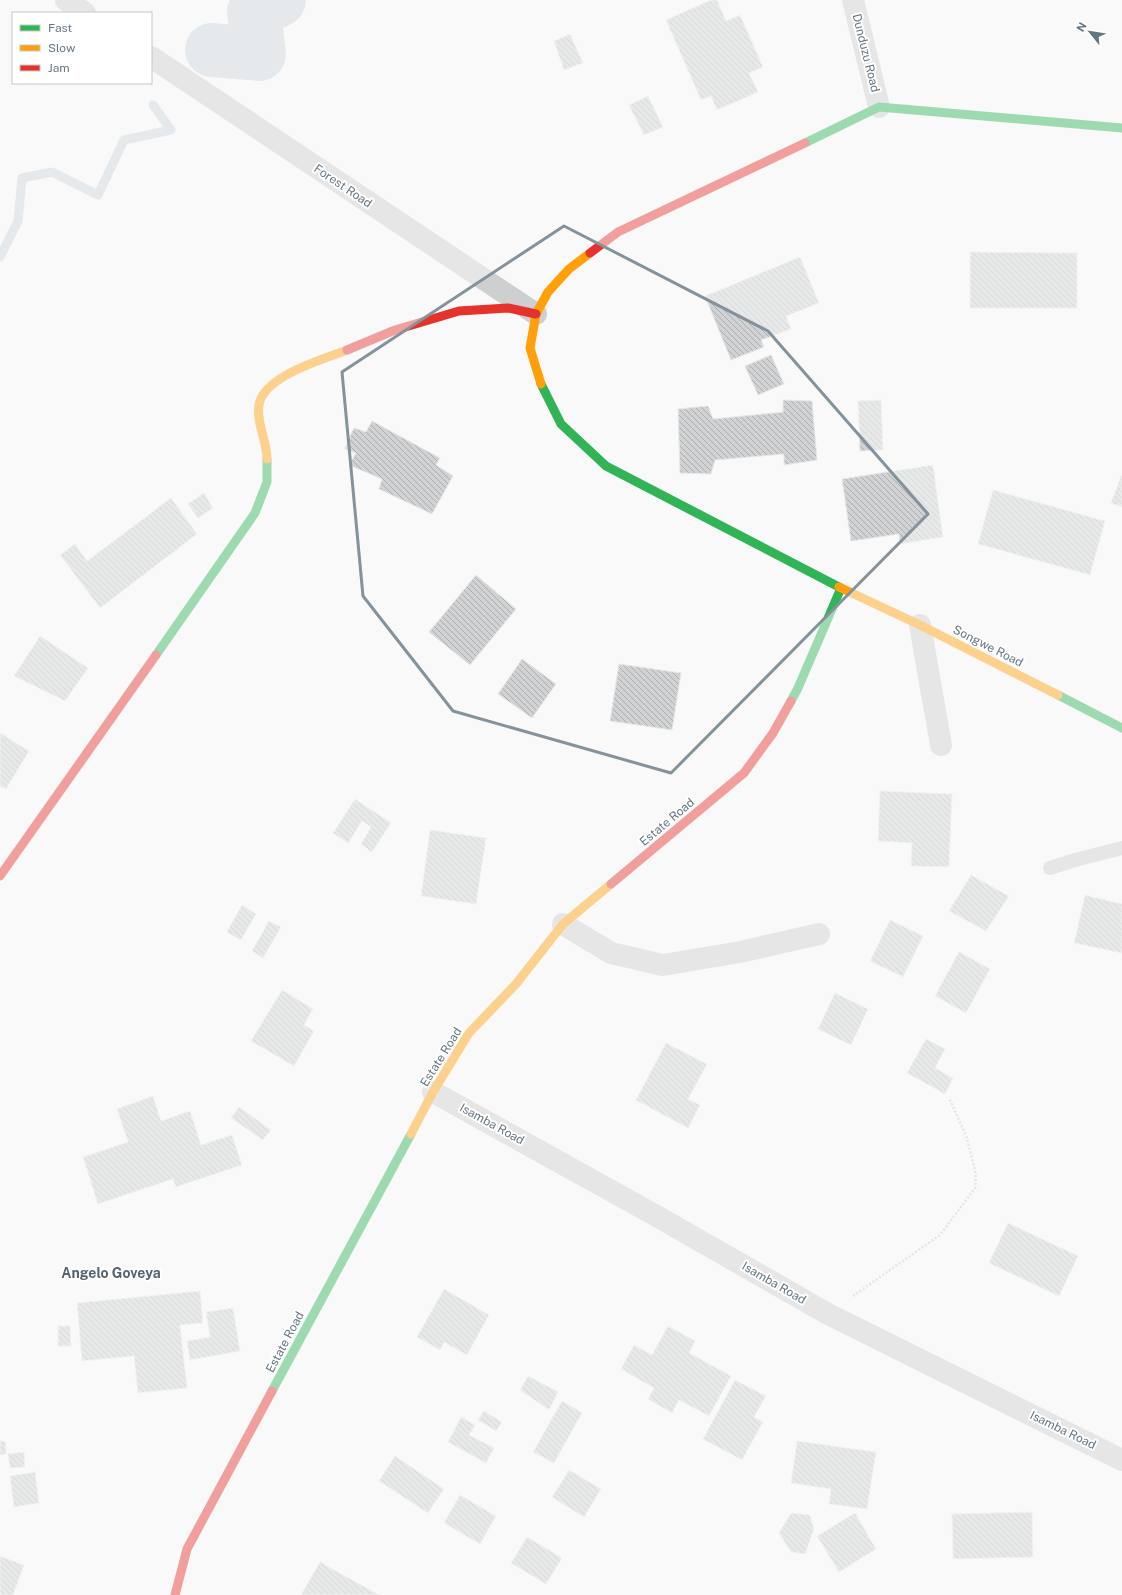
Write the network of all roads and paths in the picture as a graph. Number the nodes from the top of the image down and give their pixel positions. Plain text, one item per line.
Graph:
1 (66, 0) edge
2 (853, 0) edge
3 (84, 12) edge
4 (152, 58) edge
5 (879, 107) junction
6 (1122, 128) edge
7 (536, 314) junction
8 (841, 588) junction
9 (920, 625) junction
10 (1122, 728) edge
11 (941, 746) dead end
12 (1122, 848) edge
13 (1050, 868) dead end
14 (0, 876) edge
15 (563, 924) junction
16 (819, 934) dead end
17 (434, 1092) junction
18 (949, 1098) dead end
19 (828, 1314) junction
20 (1122, 1460) edge
21 (175, 1595) edge

1 - 3 street
2 - 5 street, Dunduzu Road
4 - 7 street, Forest Road
5 - 6 street
5 - 7 street, Songwe Road
7 - 8 street, Songwe Road
7 - 14 street
8 - 9 street, Songwe Road
8 - 15 street, Estate Road
9 - 10 street, Songwe Road
9 - 11 street
12 - 13 lane
15 - 16 street
15 - 17 street, Estate Road
17 - 19 street, Isamba Road
17 - 21 street, Estate Road
18 - 19 path
19 - 20 street, Isamba Road

